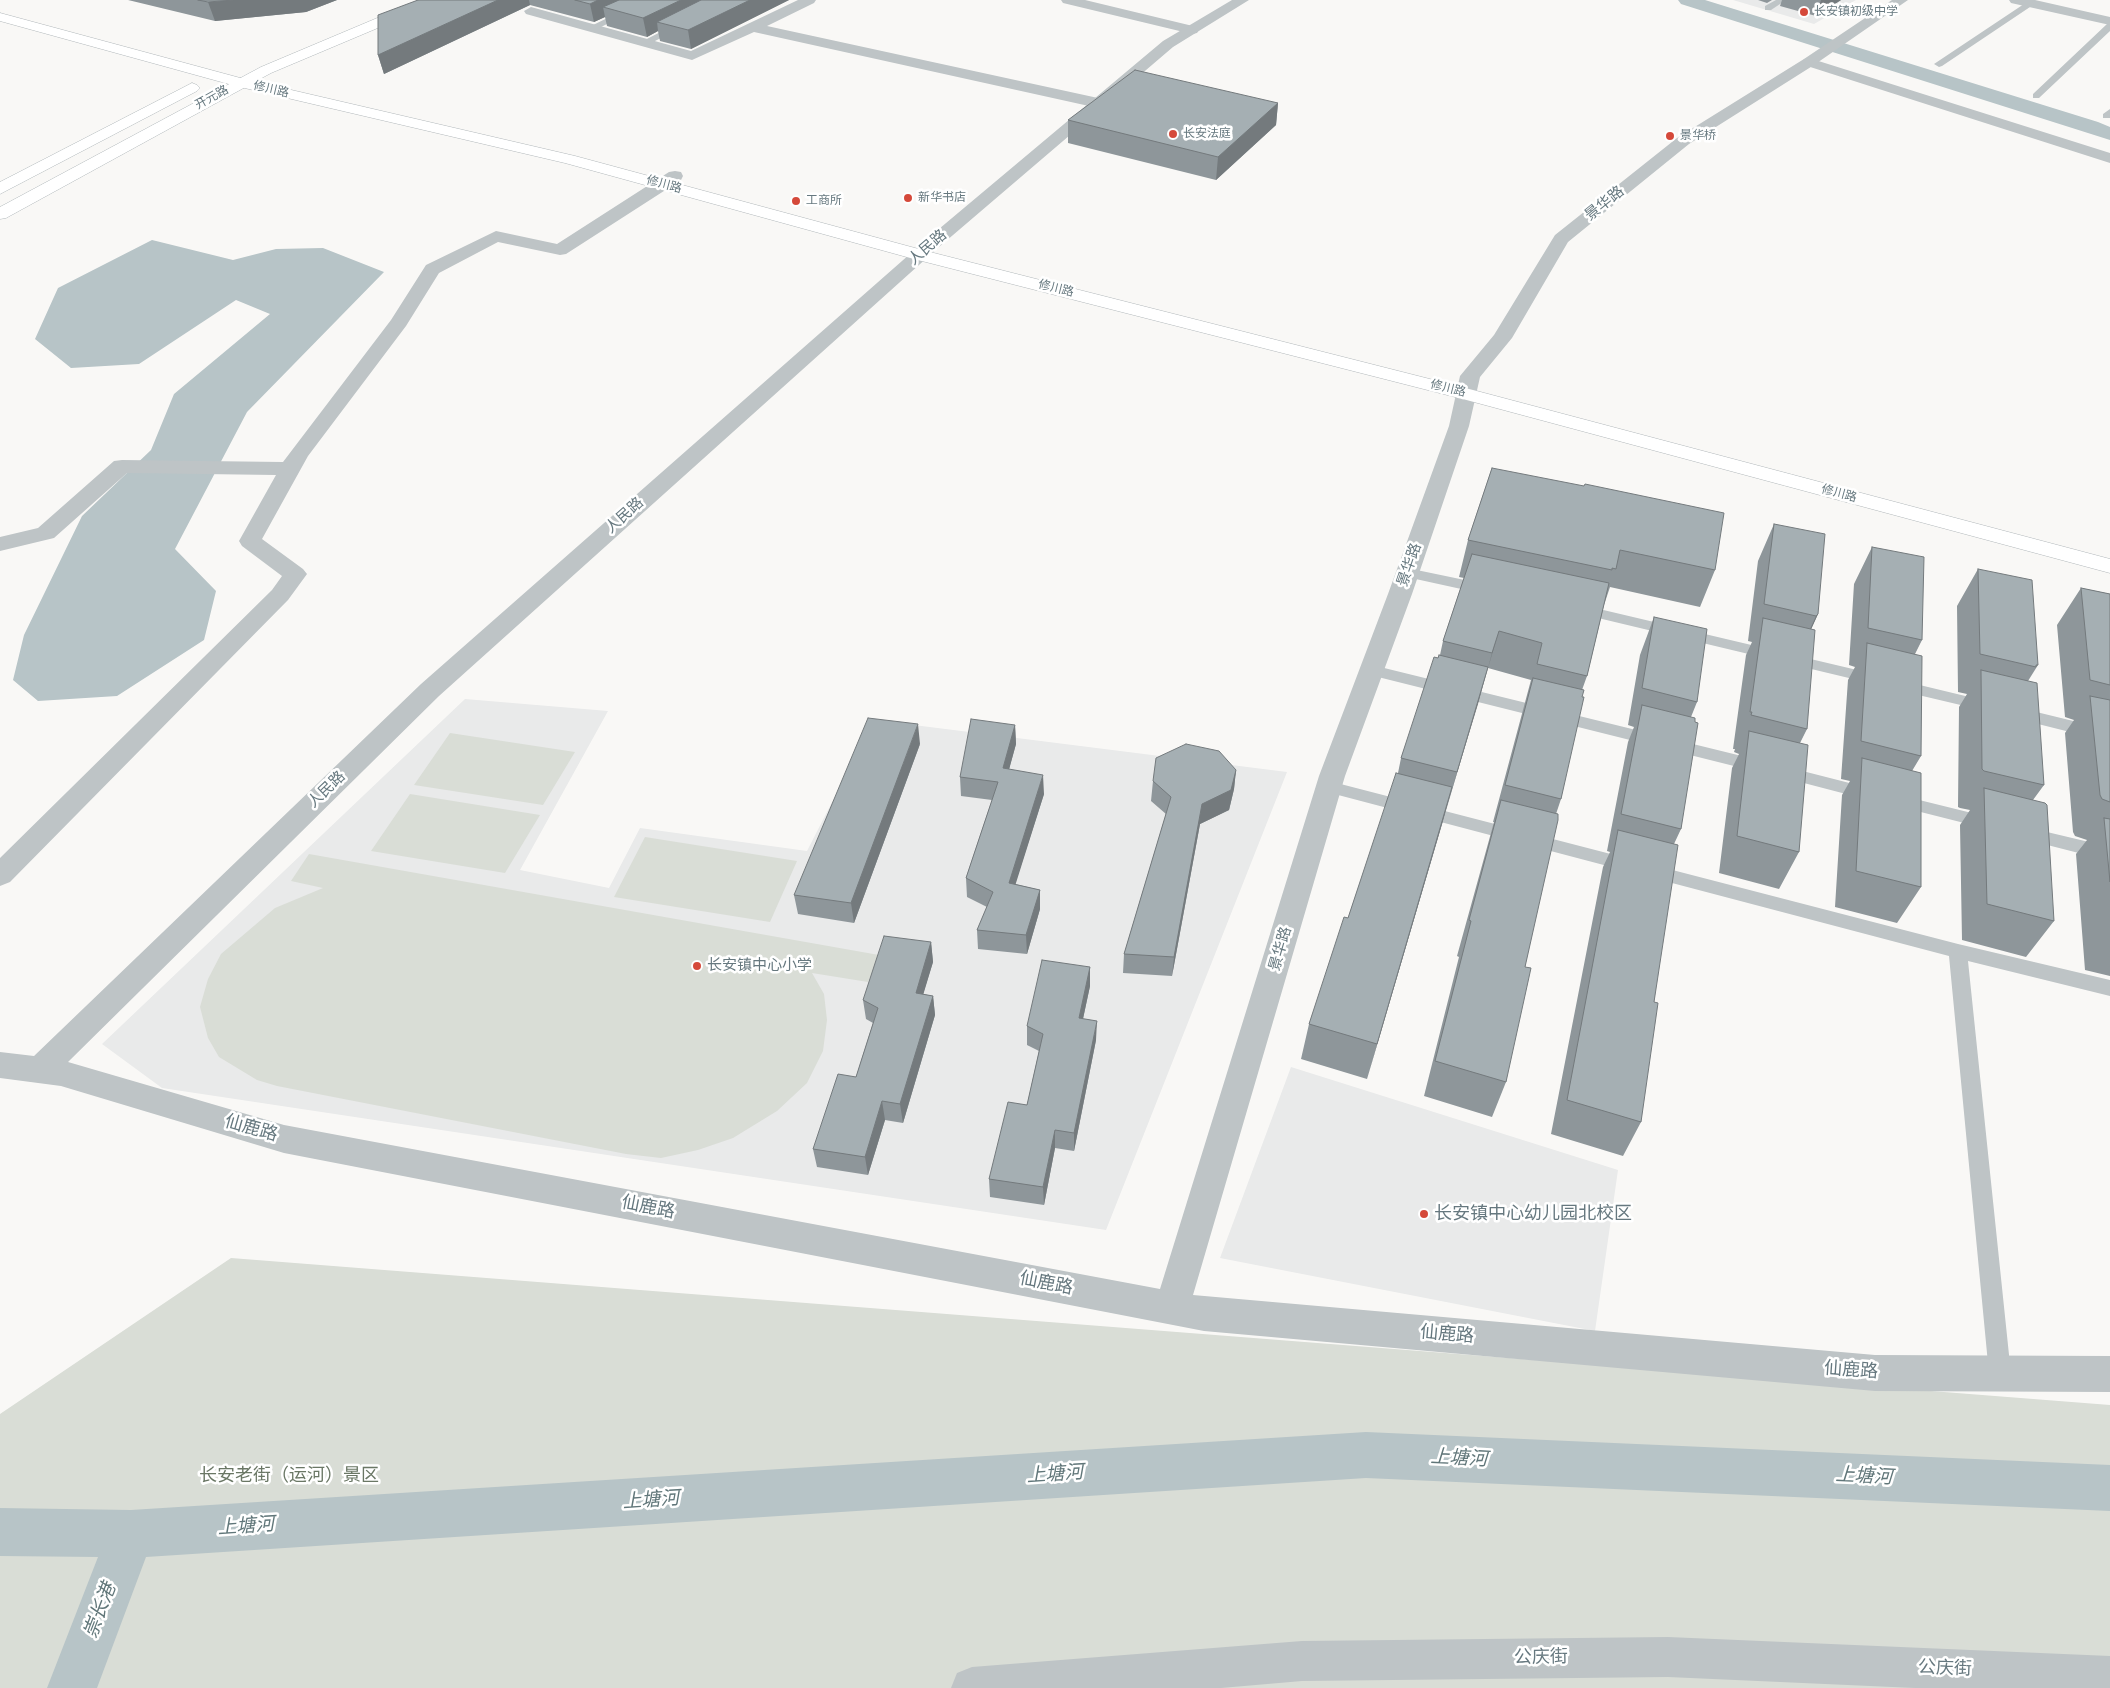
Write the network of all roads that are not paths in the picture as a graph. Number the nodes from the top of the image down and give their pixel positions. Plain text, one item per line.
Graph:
1 (432, 0) edge
2 (651, 0) edge
3 (809, 0) edge
4 (1068, 0) edge
5 (1242, 0) edge
6 (1782, 0) edge
7 (1901, 0) edge
8 (2016, 0) edge
9 (2030, 3) junction
10 (547, 4) dead end
11 (1768, 8) dead end
12 (0, 17) edge
13 (688, 21) edge
14 (2110, 21) edge
15 (2110, 26) edge
16 (752, 27) junction
17 (592, 28) junction
18 (1192, 30) junction
19 (644, 43) junction
20 (1809, 62) junction
21 (1939, 64) dead end
22 (249, 65) dead end
23 (232, 67) dead end
24 (266, 70) junction
25 (215, 76) junction
26 (294, 77) dead end
27 (241, 83) junction
28 (2036, 96) dead end
29 (1098, 103) junction
30 (405, 105) dead end
31 (2110, 158) edge
32 (668, 180) junction
33 (0, 189) edge
34 (0, 214) edge
35 (927, 249) junction
36 (1403, 360) dead end
37 (1462, 380) junction
38 (291, 469) junction
39 (0, 544) edge
40 (2110, 548) edge
41 (2110, 566) edge
42 (1407, 573) junction
43 (1501, 593) edge
44 (1567, 607) edge
45 (1372, 670) junction
46 (2110, 736) edge
47 (1329, 787) junction
48 (2110, 854) edge
49 (0, 875) edge
50 (1958, 951) junction
51 (2110, 988) edge
52 (0, 1065) edge
53 (40, 1070) junction
54 (1172, 1308) junction
55 (2000, 1374) junction
56 (2110, 1374) edge
57 (2110, 1676) edge
58 (972, 1688) edge

1 - 24 main road, 开元路
2 - 17 lane
3 - 16 street
4 - 18 street
5 - 18 street, 人民路
6 - 11 lane
7 - 20 street, 景华路
8 - 9 street
9 - 14 street
9 - 21 lane
10 - 17 street
12 - 25 main road, 修川路
13 - 19 lane
15 - 28 lane
16 - 19 street
16 - 29 street
17 - 19 street
18 - 29 street, 人民路
20 - 31 street
20 - 37 street, 景华路
22 - 24 main road, 修川路
23 - 25 main road, 开元路
24 - 26 main road, 修川路
24 - 27 main road, 开元路
25 - 27 main road, 修川路
25 - 33 main road, 开元路
27 - 32 main road, 修川路
27 - 34 main road, 开元路
29 - 35 street, 人民路
30 - 32 main road, 修川路
32 - 35 main road, 修川路
32 - 38 street
35 - 36 main road, 修川路
35 - 37 main road, 修川路
35 - 53 street, 人民路
37 - 40 main road, 修川路
37 - 41 main road, 修川路
37 - 42 street, 景华路
38 - 39 street
38 - 49 street
42 - 43 lane
42 - 45 street, 景华路
44 - 46 lane
45 - 47 street, 景华路
45 - 48 lane
47 - 50 lane
47 - 54 street, 景华路
50 - 51 lane
50 - 55 lane
52 - 53 street, 仙鹿路
53 - 54 street, 仙鹿路
54 - 55 street, 仙鹿路
55 - 56 street, 仙鹿路
57 - 58 street, 公庆街

